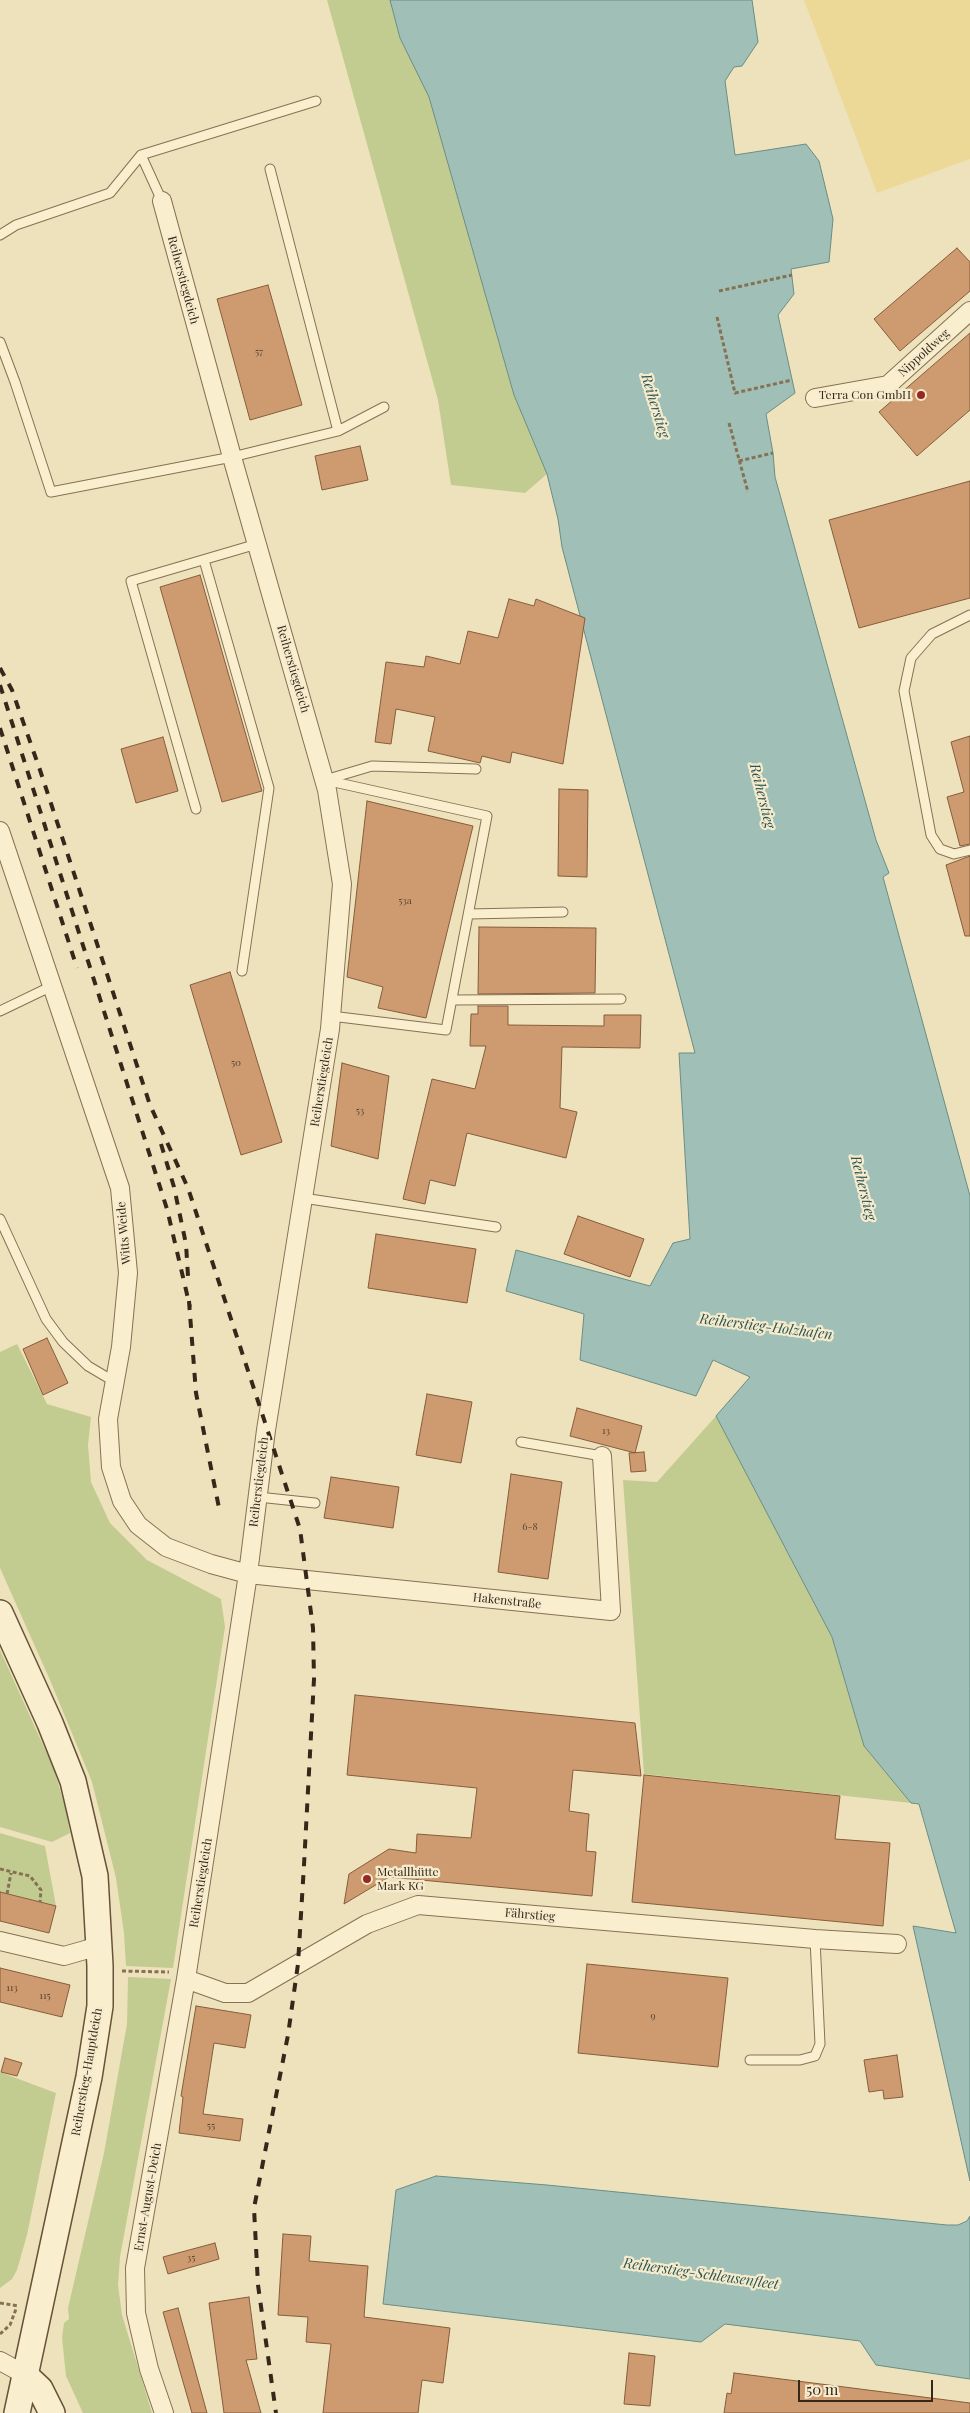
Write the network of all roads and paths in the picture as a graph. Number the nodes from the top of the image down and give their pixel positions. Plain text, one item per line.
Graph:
1 (316, 101) dead end
2 (141, 155) junction
3 (270, 169) dead end
4 (162, 201) joint
5 (0, 235) edge
6 (792, 276) dead end
7 (719, 291) dead end
8 (970, 311) edge
9 (717, 317) dead end
10 (0, 342) edge
11 (792, 380) dead end
12 (815, 398) dead end
13 (384, 407) dead end
14 (729, 423) dead end
15 (338, 431) junction
16 (774, 453) dead end
17 (232, 457) junction
18 (739, 461) junction
19 (748, 492) dead end
20 (257, 544) junction
21 (204, 560) junction
22 (970, 615) edge
23 (476, 769) dead end
24 (325, 780) junction
25 (196, 810) dead end
26 (0, 831) edge
27 (970, 850) edge
28 (563, 912) dead end
29 (469, 914) junction
30 (242, 971) dead end
31 (52, 986) junction
32 (621, 999) dead end
33 (452, 1000) junction
34 (0, 1011) edge
35 (331, 1016) junction
36 (303, 1198) junction
37 (0, 1218) edge
38 (496, 1227) dead end
39 (115, 1382) junction
40 (521, 1442) dead end
41 (602, 1456) joint
42 (258, 1496) junction
43 (315, 1503) dead end
44 (248, 1574) junction
45 (0, 1613) edge
46 (0, 1869) edge
47 (11, 1873) junction
48 (7, 1894) dead end
49 (40, 1902) dead end
50 (815, 1939) junction
51 (0, 1941) edge
52 (897, 1944) dead end
53 (100, 1946) junction
54 (122, 1971) dead end
55 (179, 1976) junction
56 (750, 2060) dead end
57 (0, 2303) edge
58 (0, 2334) edge
59 (0, 2361) edge
60 (24, 2374) junction
61 (17, 2413) edge
62 (52, 2413) edge
63 (164, 2413) edge

1 - 2 lane
2 - 4 lane
2 - 5 lane
3 - 15 lane
4 - 17 street, Reiherstiegdeich
6 - 7 path
8 - 12 street, Nippoldweg
9 - 11 path
10 - 17 lane
13 - 15 lane
14 - 18 path
15 - 17 lane
16 - 18 path
17 - 20 street, Reiherstiegdeich
18 - 19 path
20 - 21 lane
20 - 24 street, Reiherstiegdeich
21 - 25 lane
21 - 30 lane
22 - 27 lane
23 - 24 lane
24 - 29 lane
24 - 35 street, Reiherstiegdeich
26 - 31 street, Witts Weide
28 - 29 lane
29 - 33 lane
31 - 34 lane
31 - 39 street, Witts Weide
32 - 33 lane
33 - 35 lane
35 - 36 street, Reiherstiegdeich
36 - 38 lane
36 - 42 street, Reiherstiegdeich
37 - 39 lane
39 - 44 street, Witts Weide
40 - 41 lane
41 - 44 street, Hakenstraße
42 - 43 lane
42 - 44 street, Reiherstiegdeich
44 - 55 street, Reiherstiegdeich
45 - 53 main road, Reiherstieg-Hauptdeich
46 - 47 path
47 - 48 path
47 - 49 path
50 - 52 street, Fährstieg
50 - 55 street, Fährstieg
50 - 56 lane
51 - 53 street
53 - 60 main road, Reiherstieg-Hauptdeich
54 - 55 path
55 - 63 street, Ernst-August-Deich
57 - 58 path
59 - 60 street
60 - 61 main road, Reiherstieg-Hauptdeich
60 - 62 main road

